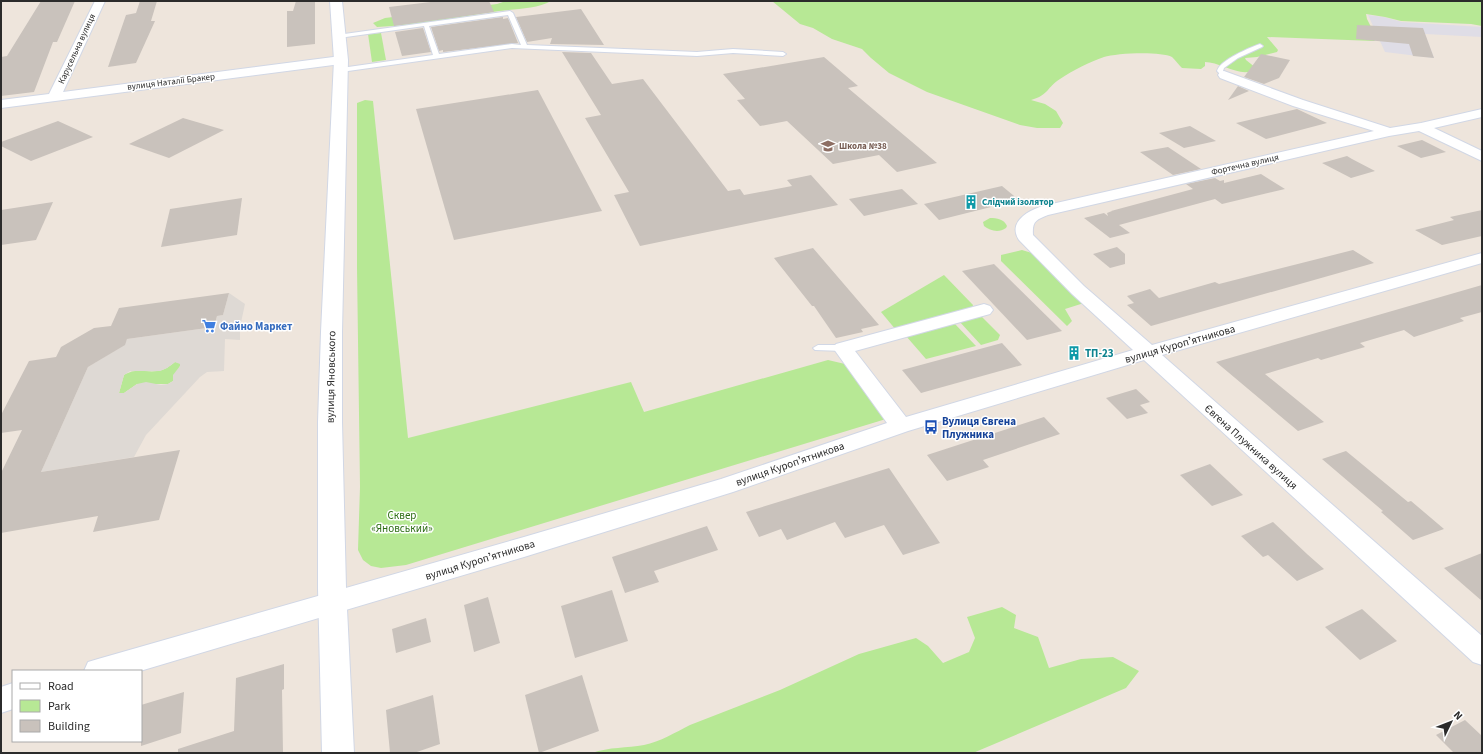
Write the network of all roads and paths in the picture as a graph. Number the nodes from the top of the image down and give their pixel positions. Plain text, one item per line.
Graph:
1 (100, 1) edge
2 (336, 1) edge
3 (426, 25) junction
4 (338, 36) junction
5 (1260, 46) dead end
6 (526, 47) junction
7 (783, 54) dead end
8 (437, 57) junction
9 (341, 65) junction
10 (1224, 75) joint
11 (54, 97) junction
12 (1, 104) edge
13 (1482, 113) edge
14 (1421, 128) junction
15 (1389, 132) junction
16 (1482, 157) edge
17 (1025, 236) joint
18 (1482, 258) edge
19 (984, 310) dead end
20 (818, 348) dead end
21 (843, 348) junction
22 (1147, 353) junction
23 (901, 426) junction
24 (331, 603) junction
25 (1482, 653) edge
26 (101, 670) edge
27 (12, 696) edge
28 (1, 700) edge
29 (338, 753) edge

1 - 11 street, Карусельна вулиця
2 - 4 main road, вулиця Яновського
3 - 4 lane
3 - 6 lane
3 - 8 lane
4 - 9 main road, вулиця Яновського
5 - 10 lane
6 - 7 lane
6 - 8 lane
8 - 9 lane
9 - 11 street, вулиця Наталії Бракер
9 - 24 main road, вулиця Яновського
10 - 15 street
11 - 12 street, вулиця Наталії Бракер
13 - 14 street, Фортечна вулиця
14 - 15 street, Фортечна вулиця
14 - 16 street
15 - 17 street, Фортечна вулиця
17 - 22 street, Євгена Плужника вулиця
18 - 22 street, вулиця Куропʼятникова
19 - 21 street
20 - 21 lane
21 - 23 street
22 - 23 street, вулиця Куропʼятникова
22 - 25 street, Євгена Плужника вулиця
23 - 24 street, вулиця Куропʼятникова
24 - 26 street, вулиця Куропʼятникова
24 - 29 main road, вулиця Яновського
27 - 28 street

